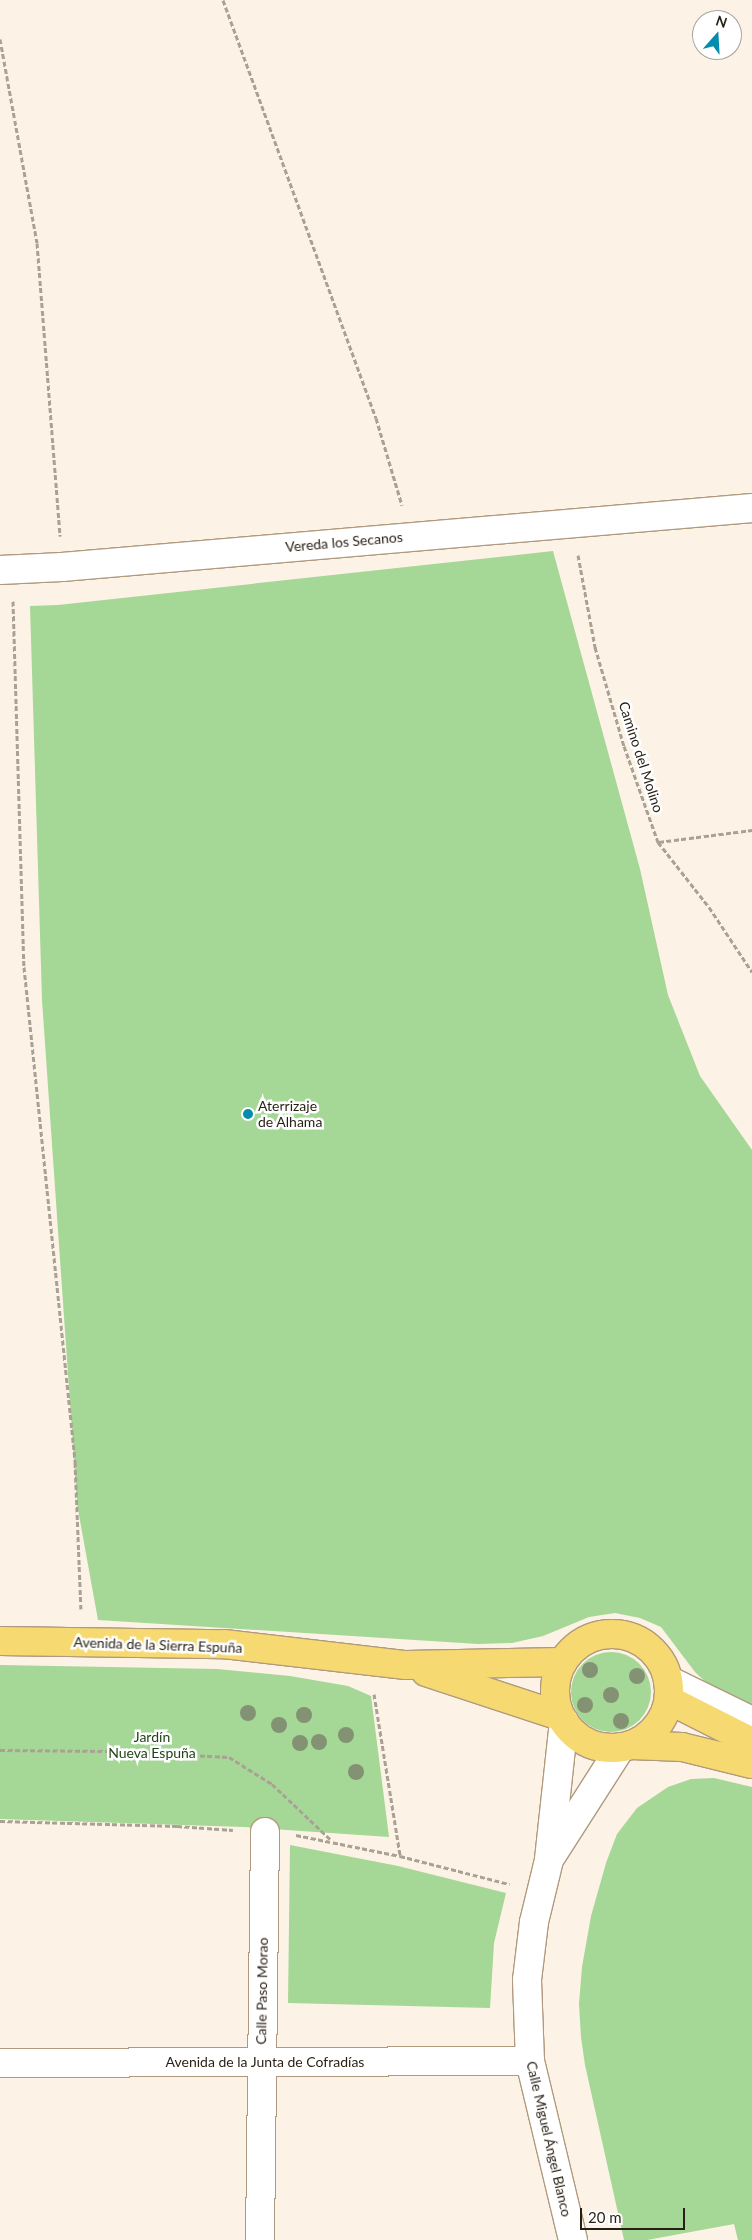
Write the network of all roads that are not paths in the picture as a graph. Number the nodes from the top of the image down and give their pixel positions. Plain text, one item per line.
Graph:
1 (752, 508) edge
2 (6, 569) edge
3 (0, 1642) edge
4 (563, 1662) junction
5 (406, 1665) junction
6 (668, 1690) junction
7 (562, 1718) junction
8 (752, 1721) edge
9 (752, 1742) edge
10 (626, 1746) junction
11 (752, 1764) edge
12 (265, 1832) dead end
13 (549, 1860) junction
14 (530, 2061) junction
15 (261, 2062) junction
16 (0, 2063) edge
17 (260, 2240) edge
18 (573, 2240) edge

1 - 2 street, Vereda los Secanos
3 - 5 main road, Avenida de la Sierra Espuña
4 - 5 main road, Avenida de la Sierra Espuña
4 - 6 main road
4 - 7 main road
5 - 7 main road, Avenida de la Sierra Espuña
6 - 8 street
6 - 9 main road
6 - 10 main road
7 - 10 main road
7 - 13 street, Calle Miguel Ángel Blanco
10 - 11 main road
10 - 13 street, Calle Miguel Ángel Blanco
12 - 15 street, Calle Paso Morao
13 - 14 street, Calle Miguel Ángel Blanco
14 - 15 street, Avenida de la Junta de Cofradías
14 - 18 street, Calle Miguel Ángel Blanco
15 - 16 street, Avenida de la Junta de Cofradías
15 - 17 street, Calle Paso Morao

